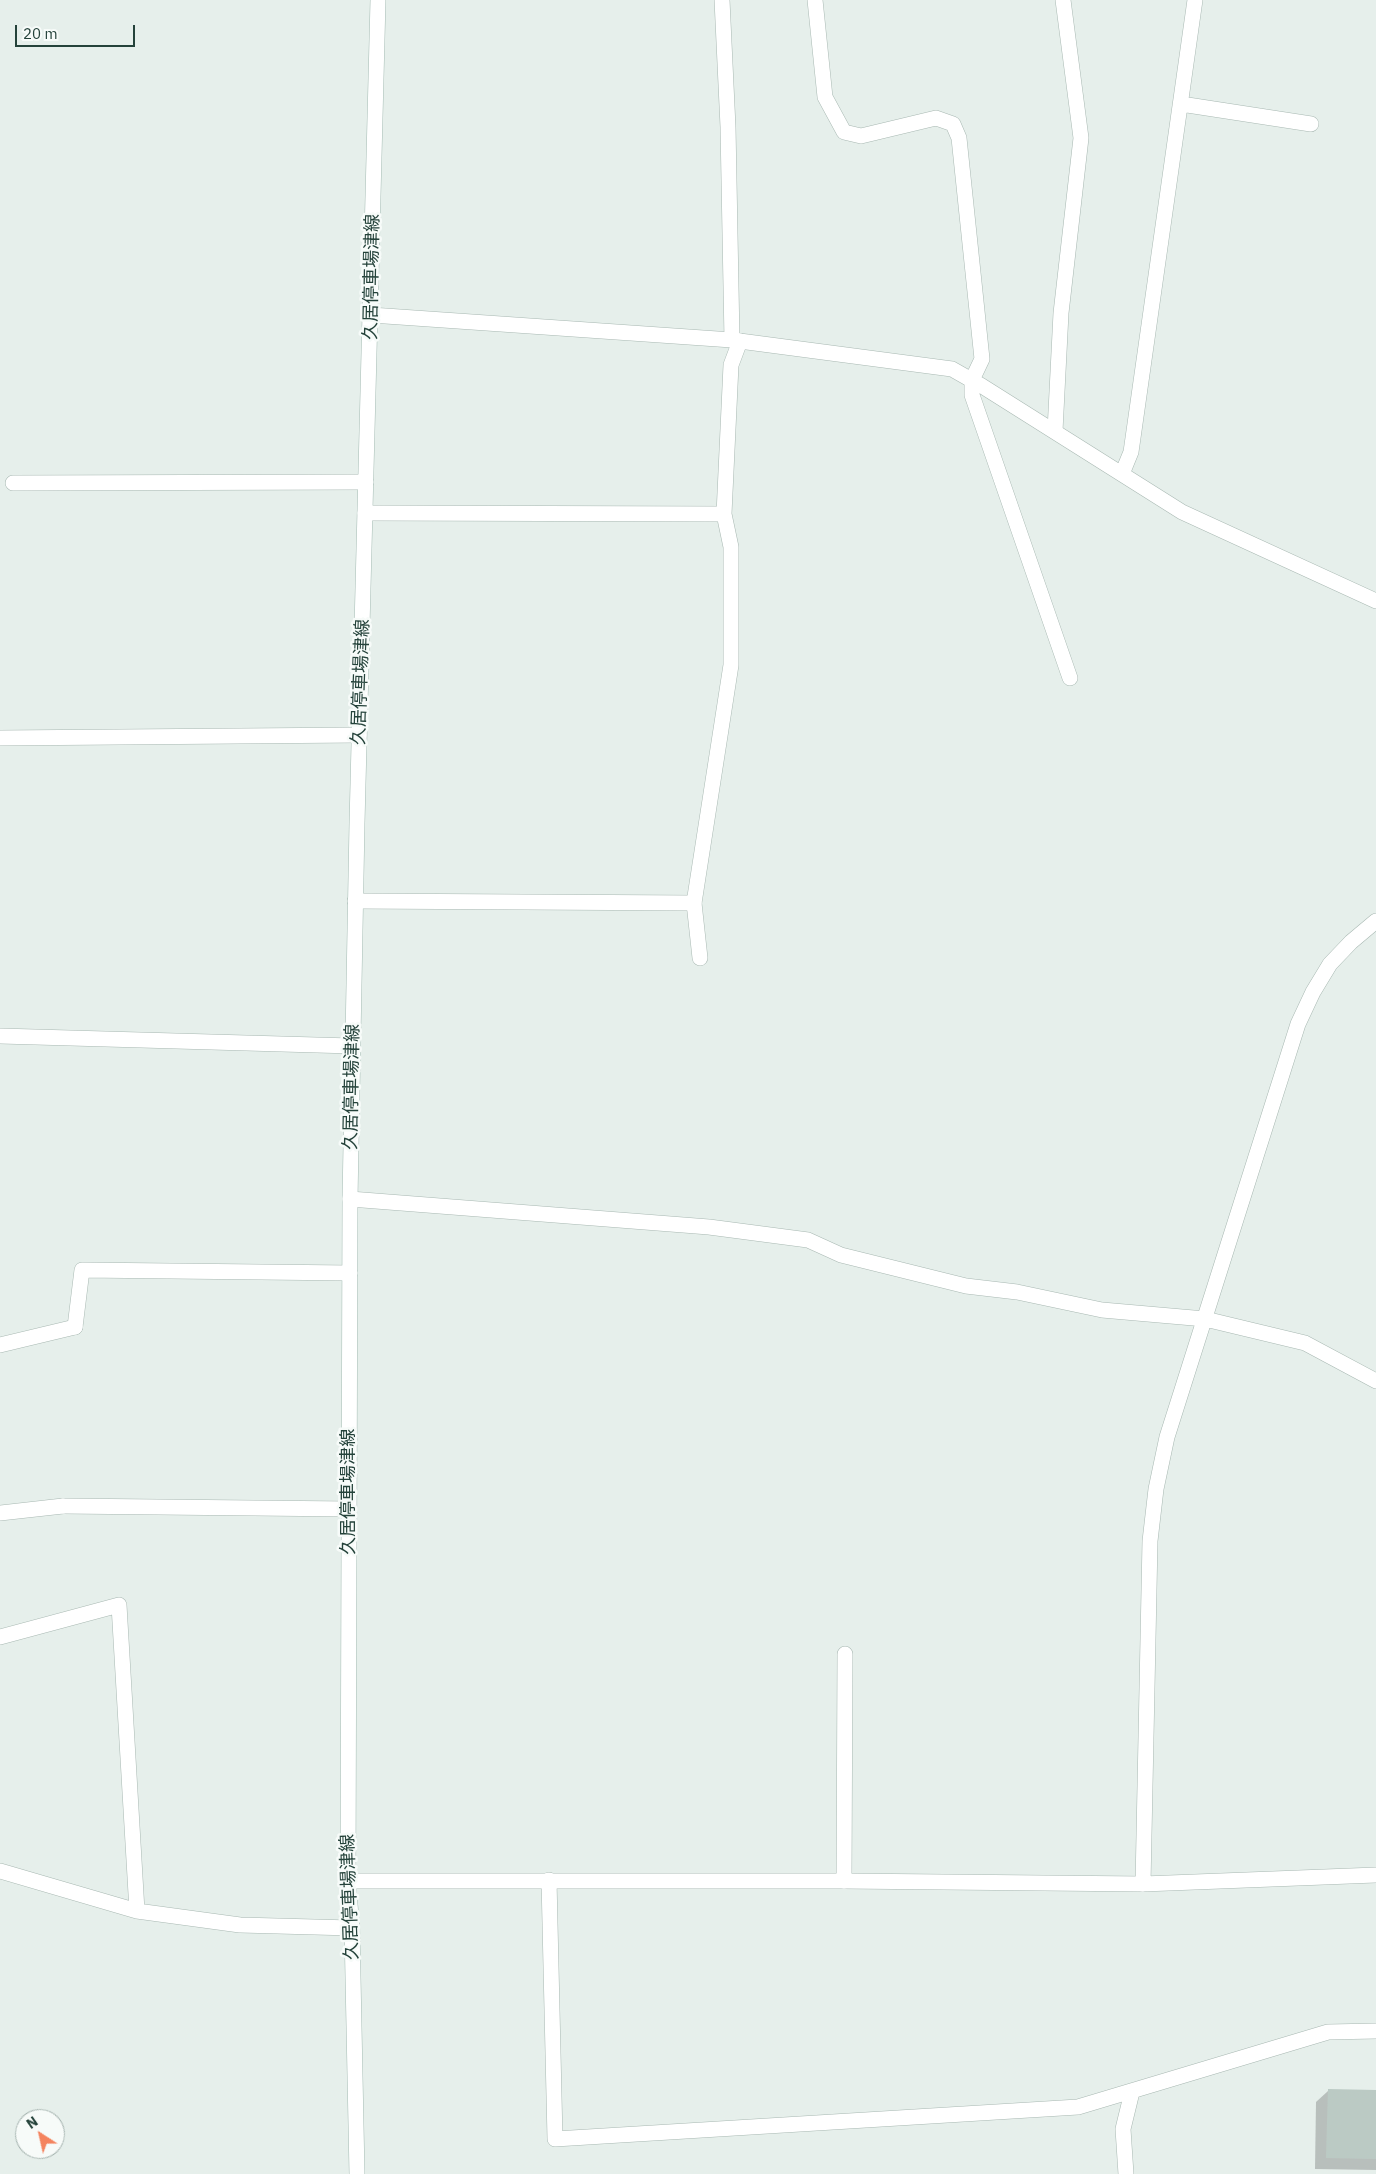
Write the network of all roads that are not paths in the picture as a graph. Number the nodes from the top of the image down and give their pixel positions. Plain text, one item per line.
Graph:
1 (378, 0) edge
2 (722, 0) edge
3 (815, 0) edge
4 (1063, 0) edge
5 (1195, 0) edge
6 (1180, 104) junction
7 (1312, 124) dead end
8 (371, 315) junction
9 (736, 340) junction
10 (972, 380) junction
11 (1055, 431) junction
12 (1122, 474) junction
13 (366, 482) junction
14 (13, 484) dead end
15 (365, 512) junction
16 (724, 514) junction
17 (1376, 601) edge
18 (1070, 678) dead end
19 (359, 736) junction
20 (0, 738) edge
21 (356, 901) junction
22 (694, 903) junction
23 (1376, 921) edge
24 (700, 958) dead end
25 (0, 1036) edge
26 (352, 1046) junction
27 (350, 1199) junction
28 (350, 1273) junction
29 (1205, 1319) junction
30 (0, 1345) edge
31 (1376, 1381) edge
32 (349, 1509) junction
33 (0, 1513) edge
34 (0, 1637) edge
35 (845, 1654) dead end
36 (0, 1871) edge
37 (1376, 1875) edge
38 (549, 1880) junction
39 (348, 1881) junction
40 (844, 1881) junction
41 (1143, 1884) junction
42 (136, 1911) junction
43 (352, 1928) junction
44 (1376, 2031) edge
45 (1132, 2092) junction
46 (356, 2174) edge
47 (1126, 2174) edge

1 - 8 street, 久居停車場津線
2 - 9 street
3 - 10 street
4 - 11 street
5 - 6 street
6 - 7 street
6 - 12 street
8 - 9 street
8 - 13 street, 久居停車場津線
9 - 10 street
9 - 16 street
10 - 11 street
10 - 18 street
11 - 12 street
12 - 17 street
13 - 14 street
13 - 15 street, 久居停車場津線
15 - 16 street
15 - 19 street, 久居停車場津線
16 - 22 street
19 - 20 street
19 - 21 street, 久居停車場津線
21 - 22 street
21 - 26 street, 久居停車場津線
22 - 24 street
23 - 29 street
25 - 26 street
26 - 27 street, 久居停車場津線
27 - 28 street, 久居停車場津線
27 - 29 street
28 - 30 street
28 - 32 street, 久居停車場津線
29 - 31 street
29 - 41 street
32 - 33 street
32 - 39 street, 久居停車場津線
34 - 42 street
35 - 40 street
36 - 42 street
37 - 41 street
38 - 39 street
38 - 40 street
38 - 45 street
39 - 43 street, 久居停車場津線
40 - 41 street
42 - 43 street
43 - 46 street, 久居停車場津線
44 - 45 street
45 - 47 street

